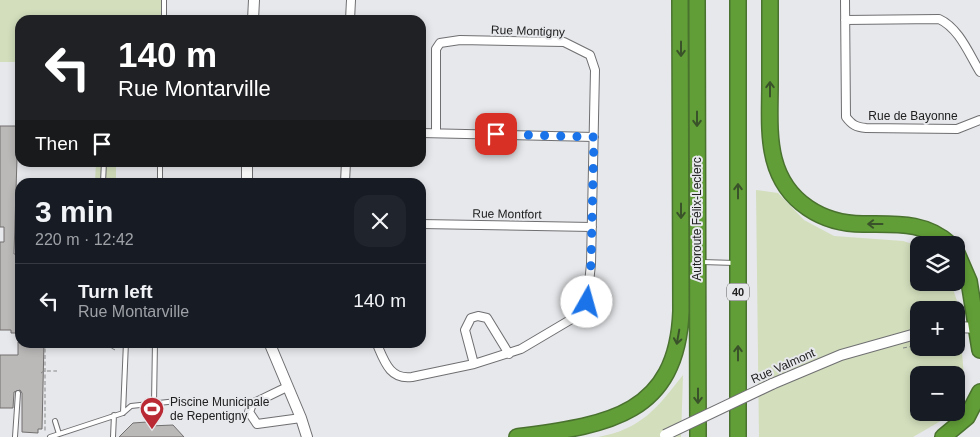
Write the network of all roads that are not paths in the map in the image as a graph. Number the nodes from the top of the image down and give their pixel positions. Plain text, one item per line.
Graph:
1 (164, 0) edge
2 (254, 0) edge
3 (351, 0) edge
4 (680, 0) edge
5 (697, 0) edge
6 (738, 0) edge
7 (770, 0) edge
8 (844, 0) edge
9 (164, 15) edge
10 (253, 15) edge
11 (350, 15) edge
12 (845, 20) junction
13 (980, 72) edge
14 (980, 120) edge
15 (426, 133) edge
16 (436, 133) junction
17 (594, 137) junction
18 (426, 224) edge
19 (592, 227) junction
20 (940, 236) edge
21 (697, 262) junction
22 (738, 263) junction
23 (965, 267) edge
24 (975, 292) edge
25 (976, 326) edge
26 (910, 336) edge
27 (126, 348) edge
28 (155, 348) edge
29 (273, 348) edge
30 (379, 348) edge
31 (980, 350) edge
32 (509, 354) junction
33 (474, 364) junction
34 (287, 387) junction
35 (980, 392) edge
36 (18, 393) dead end
37 (177, 401) dead end
38 (154, 403) junction
39 (123, 413) junction
40 (114, 416) junction
41 (301, 418) junction
42 (55, 421) dead end
43 (62, 435) edge
44 (664, 436) edge
45 (15, 437) edge
46 (50, 437) edge
47 (114, 437) edge
48 (306, 437) edge
49 (517, 437) edge
50 (698, 437) edge
51 (738, 437) edge
52 (943, 437) edge

1 - 9 lane
2 - 10 street
3 - 11 street
4 -> 49 highway
5 -> 21 highway, Autoroute Félix-Leclerc
22 -> 6 highway, 40
20 -> 7 highway
8 - 12 street, Rue de Bayonne
12 - 13 street
12 - 14 street, Rue de Bayonne
15 - 16 street
16 - 17 street
16 - 17 street, Rue Montigny
17 - 19 street, Rue Montigny
18 - 19 street, Rue Montfort
19 - 32 street, Rue Montigny
21 - 22 lane
21 -> 50 highway, Autoroute Félix-Leclerc
51 -> 22 highway, 40
23 - 24 highway
24 - 25 highway
25 - 31 highway
26 - 44 street, Rue Valmont, bridge
27 - 39 lane
28 - 38 lane
29 - 34 street
30 - 33 street
32 - 33 street
32 - 33 street
34 - 41 street
34 - 41 street
35 - 52 highway
36 - 45 lane
37 - 38 lane
38 - 39 lane
39 - 40 lane
40 - 43 lane
40 - 47 lane
41 - 48 street
42 - 43 lane
43 - 46 lane

